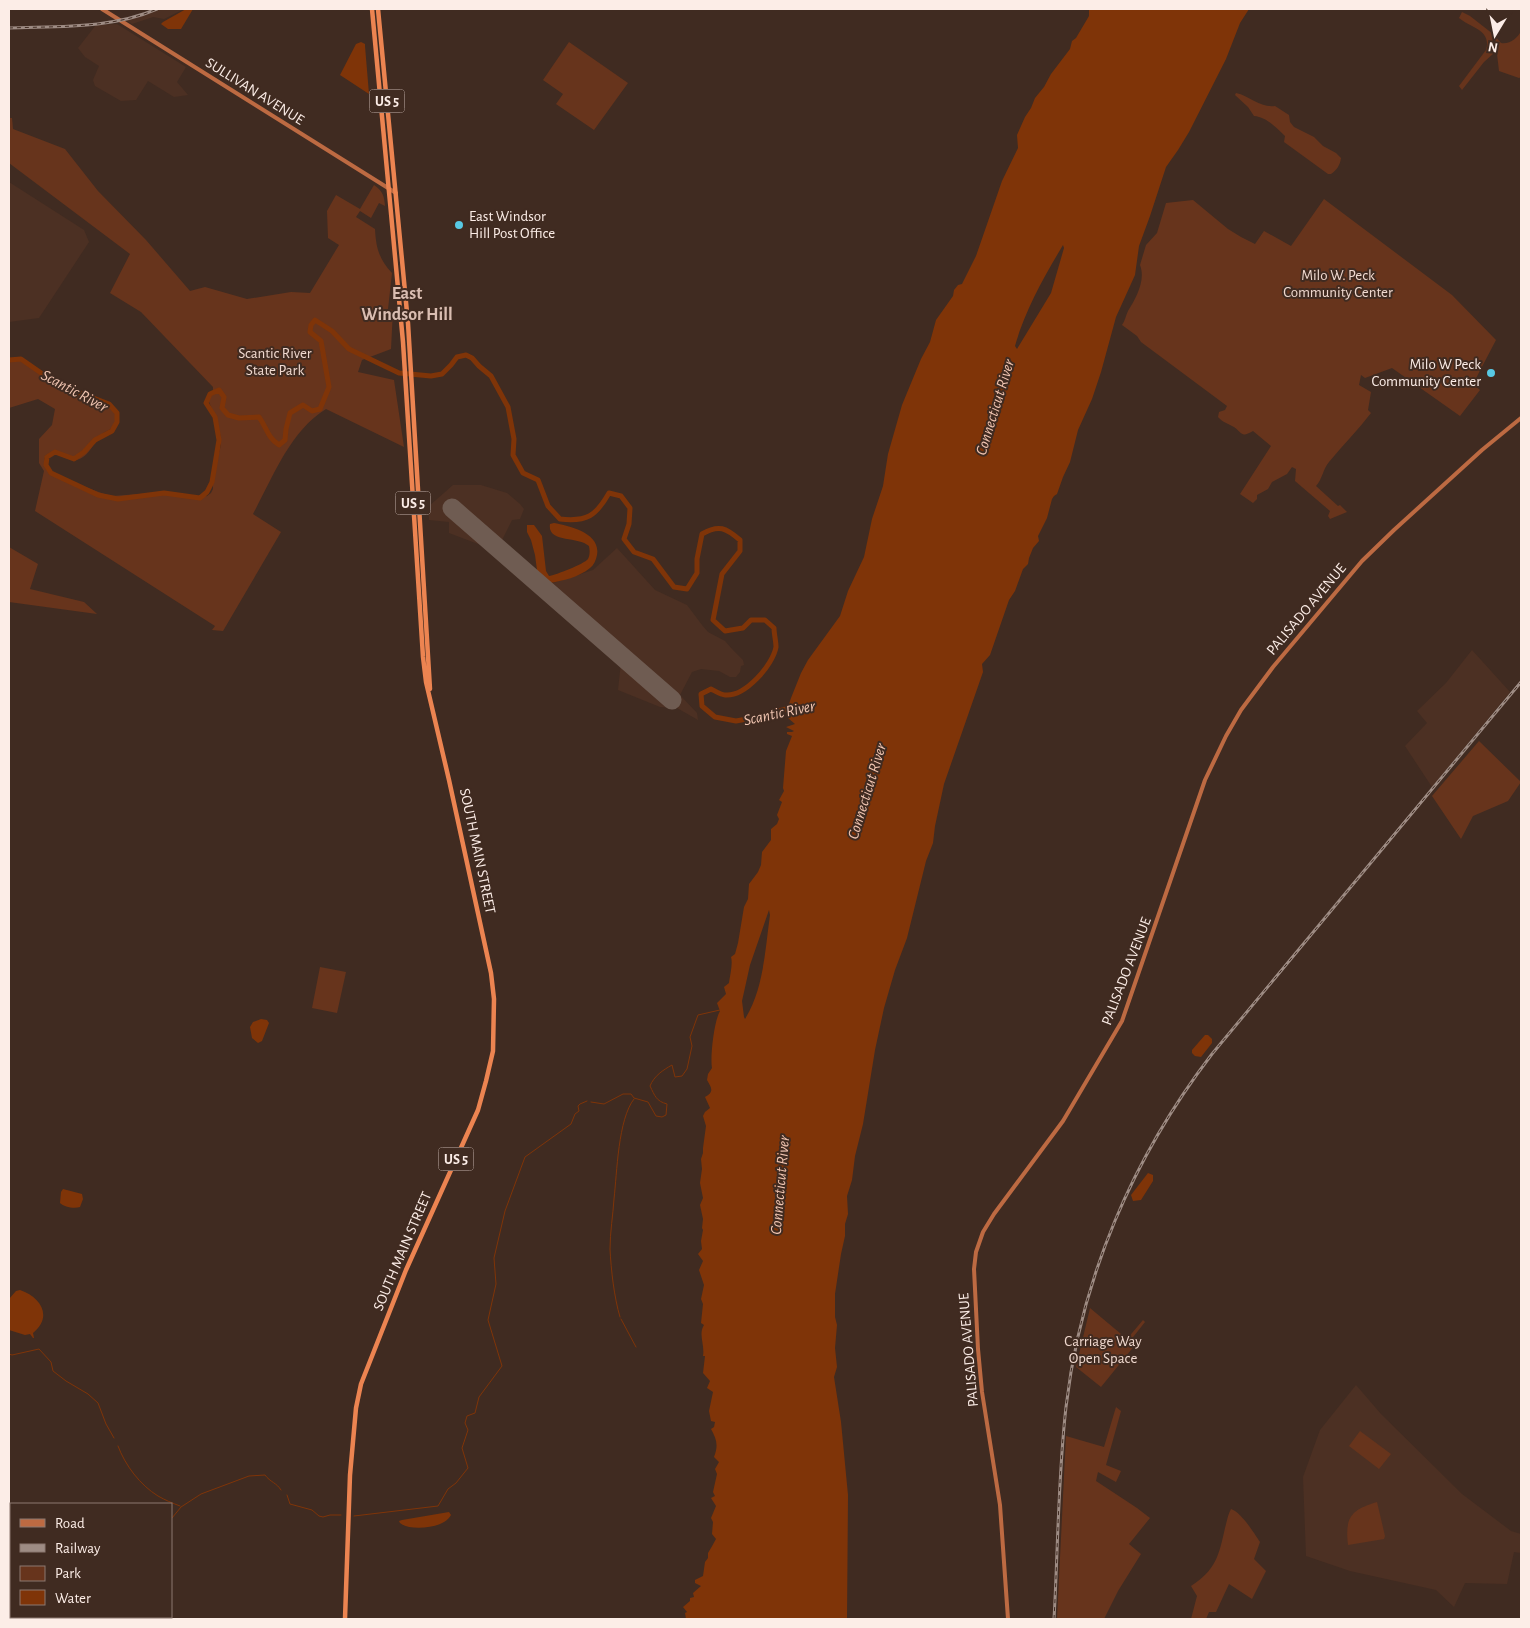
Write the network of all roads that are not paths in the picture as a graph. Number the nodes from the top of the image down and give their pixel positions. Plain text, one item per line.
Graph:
1 (102, 9) edge
2 (372, 9) edge
3 (378, 9) edge
4 (390, 190) junction
5 (396, 194) junction
6 (1521, 418) edge
7 (412, 478) junction
8 (418, 478) junction
9 (425, 657) junction
10 (345, 1619) edge
11 (1008, 1619) edge

1 - 4 main road, SULLIVAN AVENUE
2 - 4 highway, US 5
3 - 5 highway, US 5
4 - 5 main road, SULLIVAN AVENUE
4 - 7 highway, US 5
5 - 8 highway, US 5
6 - 11 main road, PALISADO AVENUE
7 - 8 highway
7 - 9 highway, US 5
8 - 9 highway, US 5
9 - 10 highway, SOUTH MAIN STREET / US 5

